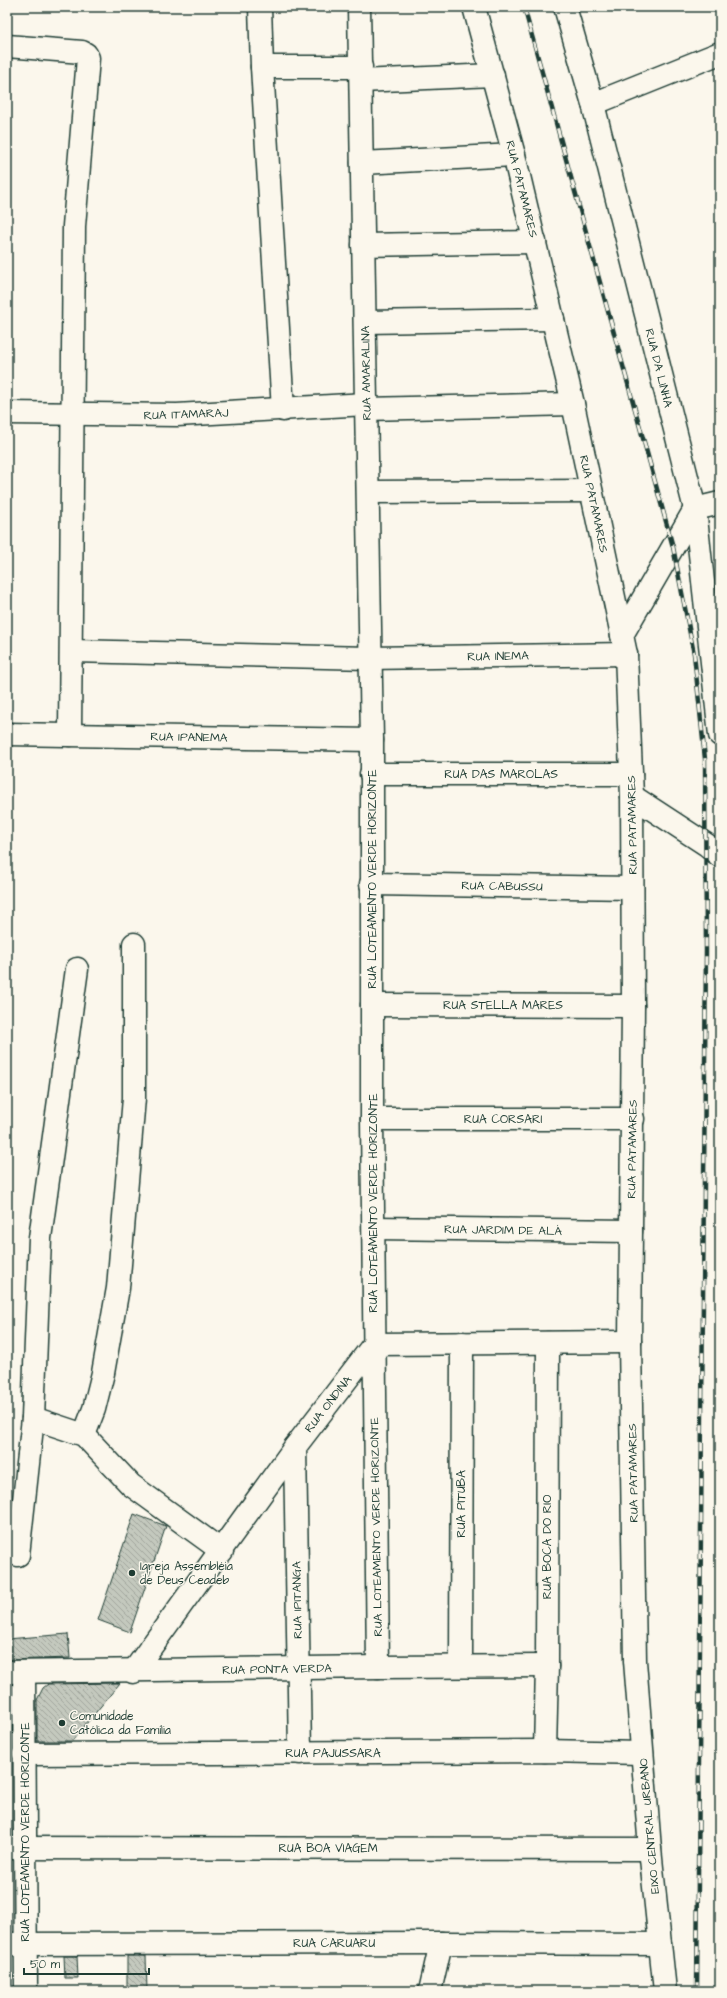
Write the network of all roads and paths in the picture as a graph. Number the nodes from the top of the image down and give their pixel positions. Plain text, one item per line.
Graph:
1 (260, 7) edge
2 (359, 7) edge
3 (474, 7) edge
4 (565, 7) edge
5 (7, 46) edge
6 (720, 53) edge
7 (262, 67) junction
8 (361, 74) junction
9 (493, 75) junction
10 (593, 104) junction
11 (514, 155) junction
12 (362, 163) junction
13 (535, 242) junction
14 (363, 245) junction
15 (553, 319) junction
16 (366, 322) junction
17 (573, 404) junction
18 (366, 406) junction
19 (283, 410) junction
20 (7, 413) edge
21 (74, 415) junction
22 (591, 490) junction
23 (369, 492) junction
24 (720, 503) edge
25 (695, 509) junction
26 (624, 644) junction
27 (72, 651) junction
28 (369, 658) junction
29 (7, 734) edge
30 (70, 735) junction
31 (720, 735) edge
32 (372, 740) junction
33 (371, 774) junction
34 (631, 774) junction
35 (632, 796) junction
36 (720, 856) edge
37 (371, 884) junction
38 (632, 888) junction
39 (134, 944) dead end
40 (77, 969) dead end
41 (372, 1005) junction
42 (633, 1006) junction
43 (372, 1119) junction
44 (633, 1119) junction
45 (374, 1228) junction
46 (632, 1231) junction
47 (630, 1342) junction
48 (462, 1343) junction
49 (548, 1343) junction
50 (374, 1344) junction
51 (33, 1418) junction
52 (84, 1435) junction
53 (295, 1447) junction
54 (222, 1551) junction
55 (18, 1555) dead end
56 (636, 1661) joint
57 (378, 1666) junction
58 (461, 1666) junction
59 (547, 1666) junction
60 (298, 1668) junction
61 (15, 1672) edge
62 (133, 1672) junction
63 (545, 1751) junction
64 (300, 1753) junction
65 (642, 1753) junction
66 (24, 1754) junction
67 (16, 1848) edge
68 (650, 1849) junction
69 (441, 1943) junction
70 (16, 1944) edge
71 (660, 1944) junction
72 (26, 1991) edge
73 (430, 1991) edge
74 (665, 1991) edge

1 - 7 street
2 - 8 street, RUA AMARALINA
3 - 9 street, RUA PATAMARES
4 - 10 street, RUA DA LINHA
5 - 21 street
6 - 10 street
7 - 8 street
7 - 19 street
8 - 9 street
8 - 12 street, RUA AMARALINA
9 - 11 street, RUA PATAMARES
10 - 25 street, RUA DA LINHA
11 - 12 street
11 - 13 street, RUA PATAMARES
12 - 14 street, RUA AMARALINA
13 - 14 street
13 - 15 street, RUA PATAMARES
14 - 16 street, RUA AMARALINA
15 - 16 street
15 - 17 street, RUA PATAMARES
16 - 18 street, RUA AMARALINA
17 - 18 street, RUA ITAMARAJ
17 - 22 street, RUA PATAMARES
18 - 19 street, RUA ITAMARAJ
18 - 23 street, RUA AMARALINA
19 - 21 street, RUA ITAMARAJ
20 - 21 street, RUA ITAMARAJ
21 - 27 street
22 - 23 street
22 - 26 street, RUA PATAMARES
23 - 28 street, RUA AMARALINA
24 - 25 street
25 - 26 street
25 - 31 street, RUA DA LINHA
26 - 28 street, RUA INEMA
26 - 34 street, RUA PATAMARES
27 - 28 street, RUA INEMA
27 - 30 street
28 - 32 street, RUA AMARALINA
29 - 30 street, RUA IPANEMA
30 - 32 street, RUA IPANEMA
32 - 33 street, RUA LOTEAMENTO VERDE HORIZONTE
33 - 34 street, RUA DAS MAROLAS
33 - 37 street, RUA LOTEAMENTO VERDE HORIZONTE
34 - 35 street, RUA PATAMARES
35 - 36 street
35 - 38 street, RUA PATAMARES
37 - 38 street, RUA CABUSSU
37 - 41 street, RUA LOTEAMENTO VERDE HORIZONTE
38 - 42 street, RUA PATAMARES
39 - 52 street
40 - 51 street
41 - 42 street, RUA STELLA MARES
41 - 43 street, RUA LOTEAMENTO VERDE HORIZONTE
42 - 44 street, RUA PATAMARES
43 - 44 street, RUA CORSARI
43 - 45 street, RUA LOTEAMENTO VERDE HORIZONTE
44 - 46 street, RUA PATAMARES
45 - 46 street, RUA JARDIM DE ALÁ
45 - 50 street, RUA LOTEAMENTO VERDE HORIZONTE
46 - 47 street, RUA PATAMARES
47 - 49 street
47 - 56 street, RUA PATAMARES
48 - 49 street
48 - 50 street
48 - 58 street, RUA PITUBA
49 - 59 street, RUA BOCA DO RIO
50 - 53 street, RUA ONDINA
50 - 57 street, RUA LOTEAMENTO VERDE HORIZONTE
51 - 52 street
51 - 55 street
52 - 54 street
53 - 54 street, RUA ONDINA
53 - 60 street, RUA IPITANGA
54 - 62 street, RUA ONDINA
56 - 65 street, EIXO CENTRAL URBANO
57 - 58 street, RUA PONTA VERDA
57 - 60 street, RUA PONTA VERDA
58 - 59 street, RUA PONTA VERDA
59 - 63 street, RUA BOCA DO RIO
60 - 62 street, RUA PONTA VERDA
60 - 64 street, RUA IPITANGA
61 - 62 street, RUA PONTA VERDA
61 - 66 street, RUA LOTEAMENTO VERDE HORIZONTE
63 - 64 street, RUA PAJUSSARA
63 - 65 street, RUA PAJUSSARA
64 - 66 street, RUA PAJUSSARA
65 - 68 street, EIXO CENTRAL URBANO
66 - 67 street, RUA LOTEAMENTO VERDE HORIZONTE
67 - 68 street, RUA BOA VIAGEM
67 - 70 street, RUA LOTEAMENTO VERDE HORIZONTE
68 - 71 street, EIXO CENTRAL URBANO
69 - 70 street, RUA CARUARU
69 - 71 street, RUA CARUARU
69 - 73 street
70 - 72 street, RUA LOTEAMENTO VERDE HORIZONTE
71 - 74 street, EIXO CENTRAL URBANO

